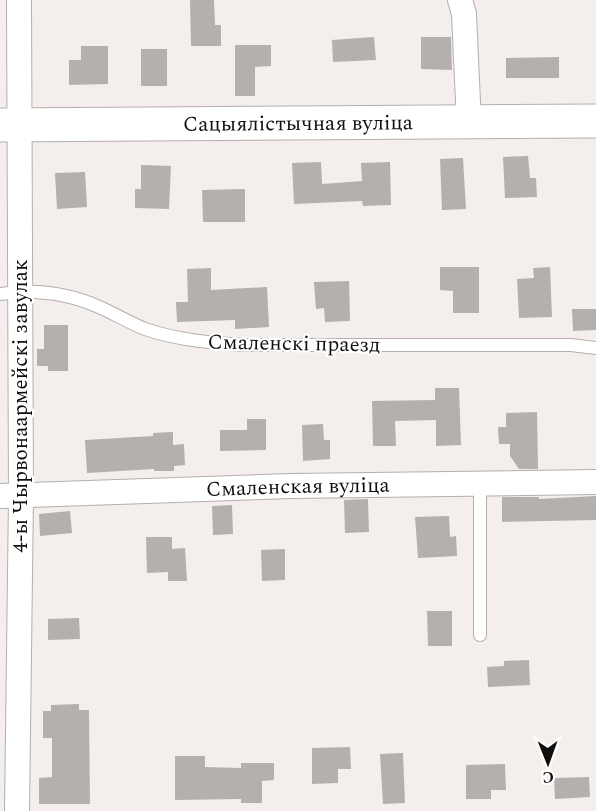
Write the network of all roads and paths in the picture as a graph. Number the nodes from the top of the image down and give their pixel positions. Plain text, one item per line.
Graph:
1 (19, 0) edge
2 (460, 0) edge
3 (596, 122) edge
4 (469, 124) junction
5 (10, 125) edge
6 (10, 292) edge
7 (596, 348) edge
8 (596, 482) edge
9 (480, 484) junction
10 (11, 496) edge
11 (480, 635) dead end
12 (17, 811) edge

1 - 5 street, 4-ы Чырвонаармейскі завулак
2 - 4 street
3 - 4 main road, Сацыялістычная вуліца
4 - 5 main road, Сацыялістычная вуліца
5 - 6 street, 4-ы Чырвонаармейскі завулак
6 - 7 lane, Смаленскі праезд
6 - 10 street, 4-ы Чырвонаармейскі завулак
8 - 9 street, Смаленская вуліца
9 - 10 street, Смаленская вуліца
9 - 11 lane
10 - 12 street, 4-ы Чырвонаармейскі завулак

